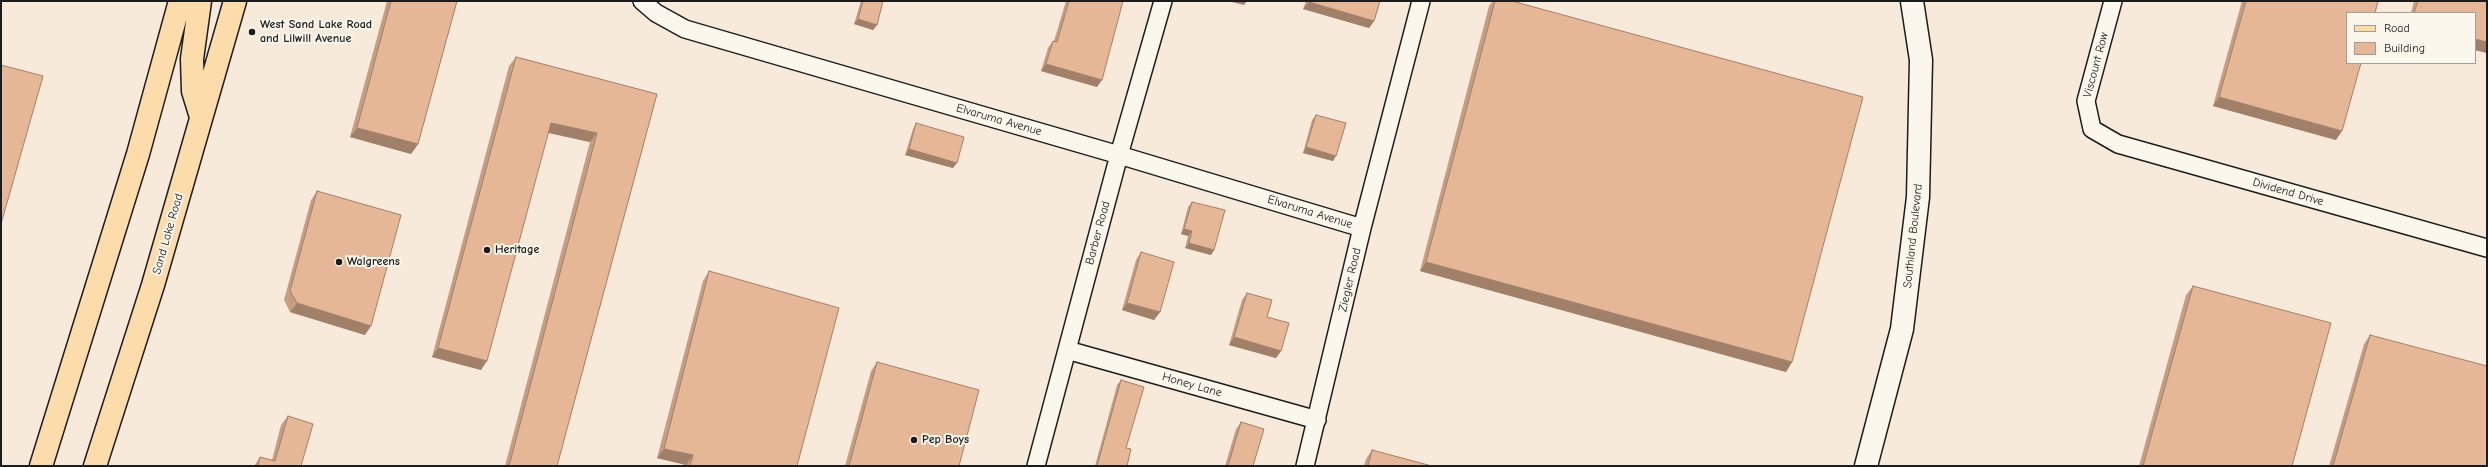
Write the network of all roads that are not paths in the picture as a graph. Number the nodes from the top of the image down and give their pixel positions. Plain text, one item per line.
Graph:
1 (180, 1) edge
2 (200, 1) edge
3 (235, 1) edge
4 (642, 1) edge
5 (1163, 1) edge
6 (1421, 1) edge
7 (1912, 1) edge
8 (2113, 1) edge
9 (201, 117) junction
10 (2092, 129) joint
11 (1119, 155) junction
12 (1362, 228) junction
13 (2487, 248) edge
14 (1067, 350) junction
15 (1316, 420) junction
16 (41, 466) edge
17 (95, 466) edge
18 (1036, 466) edge
19 (1305, 466) edge
20 (1866, 466) edge

1 - 16 main road
2 - 9 main road
3 - 9 main road, Sand Lake Road
4 - 11 street, Elvaruma Avenue
5 - 11 street, Barber Road
6 - 12 street, Ziegler Road
7 - 20 street, Southland Boulevard
8 - 10 street, Viscount Row
9 - 17 main road, Sand Lake Road
10 - 13 street, Dividend Drive
11 - 12 street, Elvaruma Avenue
11 - 14 street, Barber Road
12 - 15 street, Ziegler Road
14 - 15 street, Honey Lane
14 - 18 street, Barber Road
15 - 19 street, Ziegler Road

